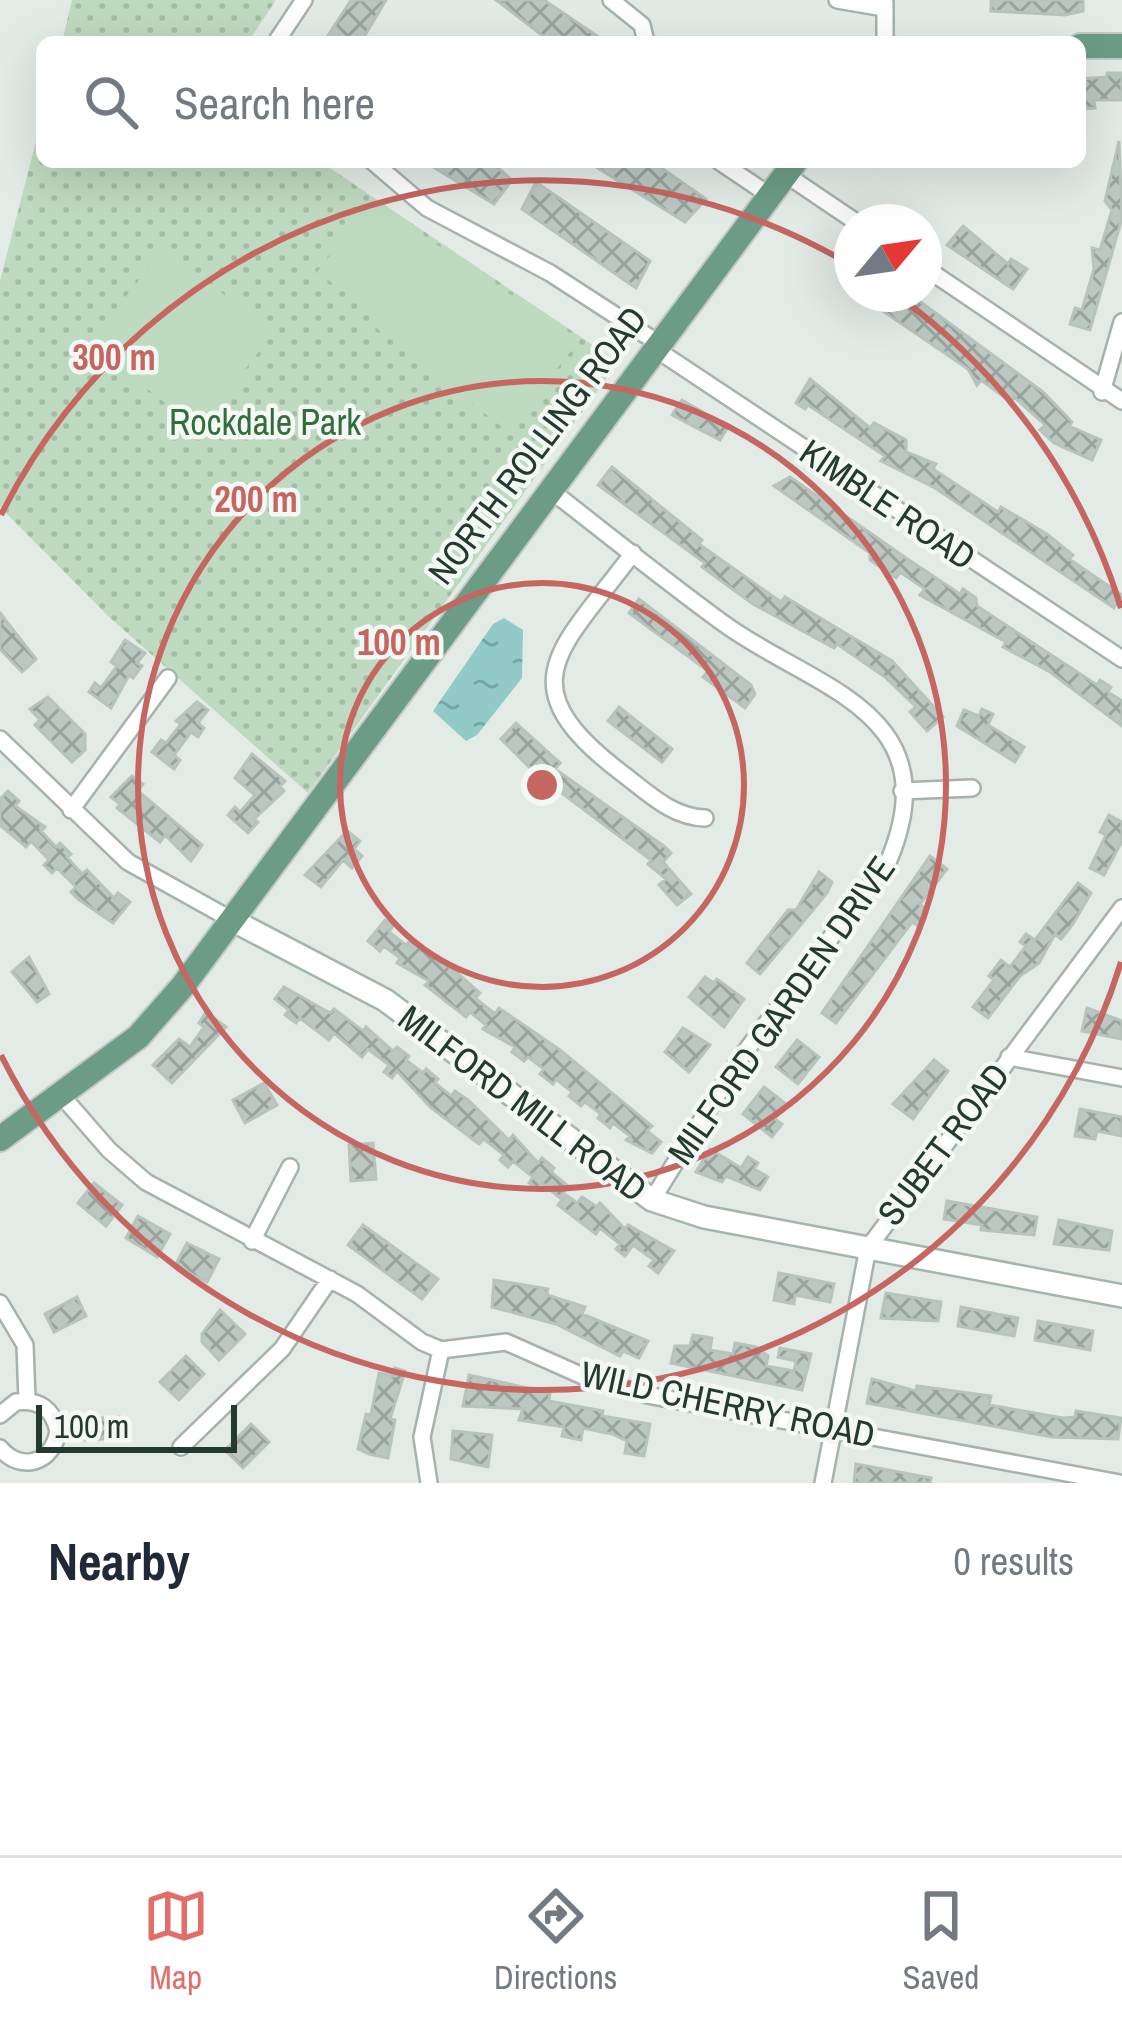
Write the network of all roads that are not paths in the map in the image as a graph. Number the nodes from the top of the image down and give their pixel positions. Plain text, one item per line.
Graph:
1 (304, 0) edge
2 (611, 0) edge
3 (837, 0) edge
4 (884, 4) edge
5 (280, 36) edge
6 (645, 36) edge
7 (885, 36) edge
8 (1086, 46) edge
9 (1122, 46) edge
10 (380, 168) edge
11 (745, 168) edge
12 (783, 177) edge
13 (834, 208) edge
14 (942, 280) edge
15 (1122, 322) edge
16 (656, 345) junction
17 (1102, 392) junction
18 (1122, 401) edge
19 (549, 489) junction
20 (633, 553) junction
21 (1122, 659) edge
22 (168, 678) dead end
23 (0, 739) edge
24 (972, 788) dead end
25 (902, 791) junction
26 (71, 810) junction
27 (704, 818) dead end
28 (1122, 908) edge
29 (232, 920) junction
30 (1009, 1057) junction
31 (1122, 1078) edge
32 (62, 1096) junction
33 (0, 1139) edge
34 (290, 1167) dead end
35 (652, 1200) junction
36 (252, 1241) junction
37 (868, 1248) junction
38 (330, 1279) junction
39 (1122, 1296) edge
40 (0, 1304) edge
41 (441, 1350) junction
42 (27, 1400) junction
43 (0, 1415) edge
44 (832, 1429) junction
45 (181, 1447) dead end
46 (0, 1448) edge
47 (430, 1483) edge
48 (823, 1483) edge
49 (1120, 1483) edge

1 - 5 street
2 - 6 street
3 - 4 street
4 - 7 street
8 - 9 main road
10 - 16 street, KIMBLE ROAD
11 - 12 street
12 - 13 street
12 - 16 main road, NORTH ROLLING ROAD
14 - 17 street
15 - 17 street
16 - 19 main road, NORTH ROLLING ROAD
16 - 21 street, KIMBLE ROAD
17 - 18 street
19 - 20 street, MILFORD GARDEN DRIVE
19 - 29 main road, NORTH ROLLING ROAD
20 - 25 street, MILFORD GARDEN DRIVE
20 - 27 street
22 - 26 street
23 - 26 street, MILFORD MILL ROAD
24 - 25 street
25 - 35 street, MILFORD GARDEN DRIVE
26 - 29 street, MILFORD MILL ROAD
28 - 30 street, SUBET ROAD
29 - 32 main road, NORTH ROLLING ROAD
29 - 35 main road, MILFORD MILL ROAD
30 - 31 street
30 - 37 street, SUBET ROAD
32 - 33 main road, NORTH ROLLING ROAD
32 - 36 street
34 - 36 street
35 - 37 main road, MILFORD MILL ROAD
36 - 38 street
37 - 39 main road, MILFORD MILL ROAD
37 - 44 street, SUBET ROAD
38 - 41 street
38 - 45 street
40 - 42 street
41 - 44 street, WILD CHERRY ROAD
41 - 47 street
42 - 43 street
42 - 46 street
44 - 48 street, SUBET ROAD
44 - 49 street, WILD CHERRY ROAD

